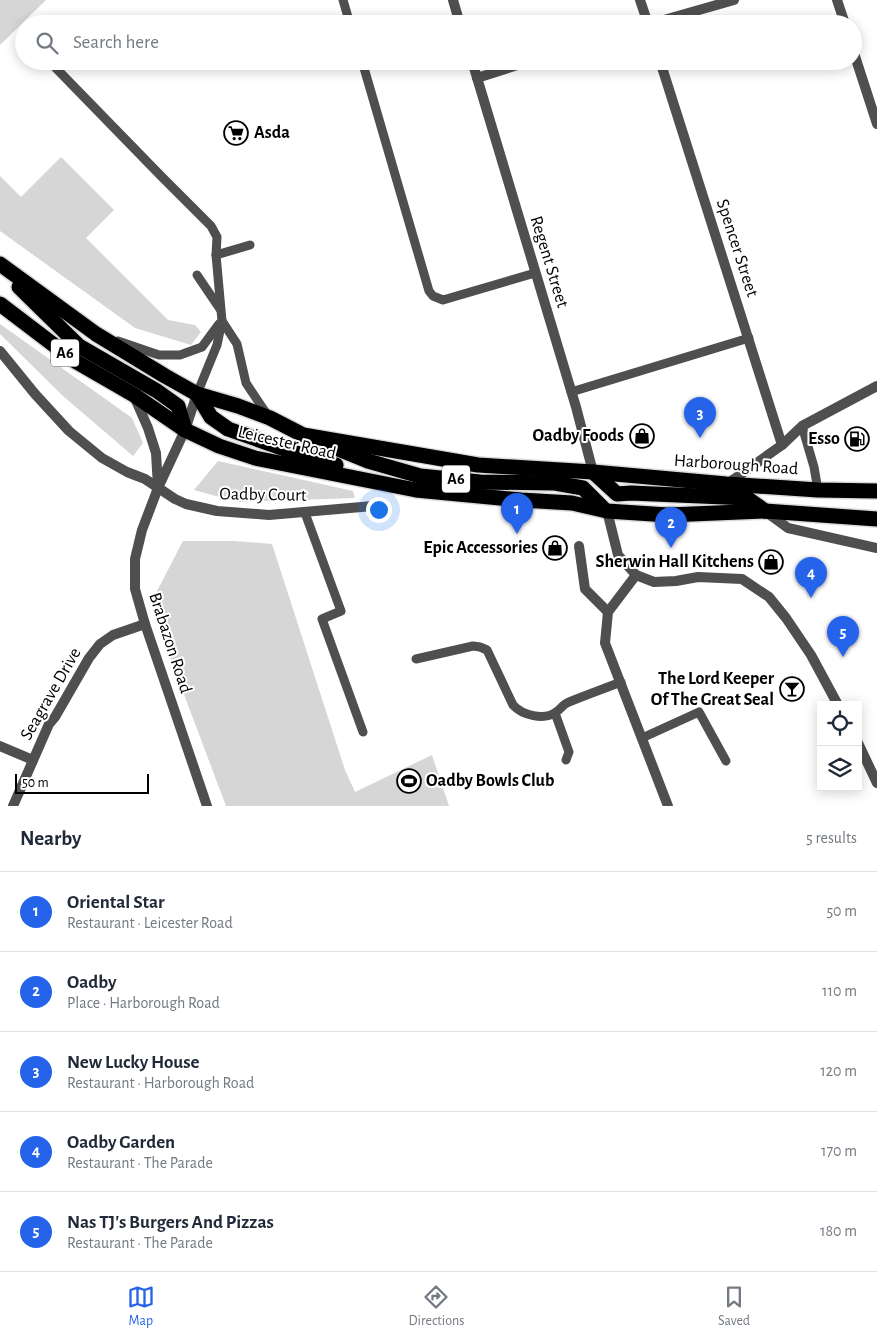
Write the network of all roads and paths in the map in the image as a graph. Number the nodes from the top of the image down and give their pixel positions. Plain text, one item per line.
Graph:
1 (344, 0) edge
2 (453, 0) edge
3 (640, 0) edge
4 (734, 0) edge
5 (837, 0) edge
6 (348, 15) edge
7 (457, 15) edge
8 (646, 15) edge
9 (681, 15) edge
10 (842, 15) edge
11 (58, 70) edge
12 (365, 70) edge
13 (475, 70) edge
14 (502, 70) edge
15 (663, 70) edge
16 (859, 70) edge
17 (477, 78) junction
18 (877, 124) edge
19 (250, 245) dead end
20 (216, 255) junction
21 (0, 264) edge
22 (0, 268) edge
23 (535, 272) junction
24 (197, 275) dead end
25 (0, 304) edge
26 (222, 311) junction
27 (222, 321) junction
28 (96, 334) junction
29 (749, 338) junction
30 (0, 351) edge
31 (877, 386) edge
32 (571, 392) junction
33 (197, 394) junction
34 (134, 395) junction
35 (270, 418) junction
36 (802, 426) junction
37 (185, 430) junction
38 (304, 435) junction
39 (782, 445) junction
40 (593, 472) junction
41 (726, 484) junction
42 (158, 488) junction
43 (416, 490) junction
44 (818, 490) junction
45 (877, 491) edge
46 (373, 506) dead end
47 (606, 511) junction
48 (765, 511) junction
49 (305, 513) junction
50 (877, 519) edge
51 (579, 546) dead end
52 (877, 548) edge
53 (636, 575) junction
54 (608, 612) junction
55 (144, 624) junction
56 (416, 659) dead end
57 (621, 682) junction
58 (836, 701) edge
59 (555, 713) junction
60 (363, 732) dead end
61 (642, 738) junction
62 (0, 746) edge
63 (859, 746) edge
64 (33, 760) junction
65 (566, 760) dead end
66 (726, 762) dead end
67 (877, 783) edge
68 (13, 806) edge
69 (207, 806) edge
70 (668, 806) edge

1 - 6 lane
2 - 7 street
3 - 8 street
4 - 9 street
5 - 10 street
11 - 20 lane
12 - 23 lane
13 - 17 street, Regent Street
14 - 17 street
15 - 29 street, Spencer Street
16 - 18 street
17 - 23 street, Regent Street
19 - 20 lane
20 - 26 lane
21 - 28 highway, Leicester Road / A6
22 - 37 highway, A6
23 - 32 street, Regent Street
24 - 26 lane
25 - 34 highway, Leicester Road / A6
26 - 27 lane
27 - 28 lane
27 - 33 lane
27 - 35 lane
28 - 33 highway, Leicester Road / A6
29 - 32 lane
29 - 39 street, Spencer Street
30 - 42 street, Oadby Court
31 - 36 street
32 - 40 street, Regent Street
33 - 35 highway, Leicester Road / A6
33 - 37 street, Brabazon Road
33 - 43 highway, A6
34 - 37 highway, Leicester Road / A6
34 - 42 street, Brabazon Road
35 - 38 highway, Leicester Road / A6
36 - 39 street
36 - 44 lane
37 - 42 street, Brabazon Road
37 - 43 highway, Leicester Road / A6
38 - 40 highway, Leicester Road / A6
38 - 47 highway, A6
39 - 41 street
40 - 41 highway, Harborough Road / A6
40 - 47 highway
40 - 48 highway, A6
41 - 44 highway, Harborough Road / A6
42 - 49 street, Oadby Court
42 - 55 street, Brabazon Road
43 - 47 highway, Leicester Road / A6
44 - 45 highway, Harborough Road / A6
46 - 49 street, Oadby Court
47 - 48 highway, A6
47 - 53 street
48 - 50 highway, A6
48 - 52 street
49 - 60 lane
51 - 54 street
53 - 54 street
53 - 58 street
54 - 57 street
55 - 64 street, Seagrave Drive
55 - 69 street, Brabazon Road
56 - 59 lane
57 - 59 lane
57 - 61 street
59 - 65 lane
61 - 66 lane
61 - 70 street
62 - 64 street
63 - 67 street
64 - 68 street, Seagrave Drive

